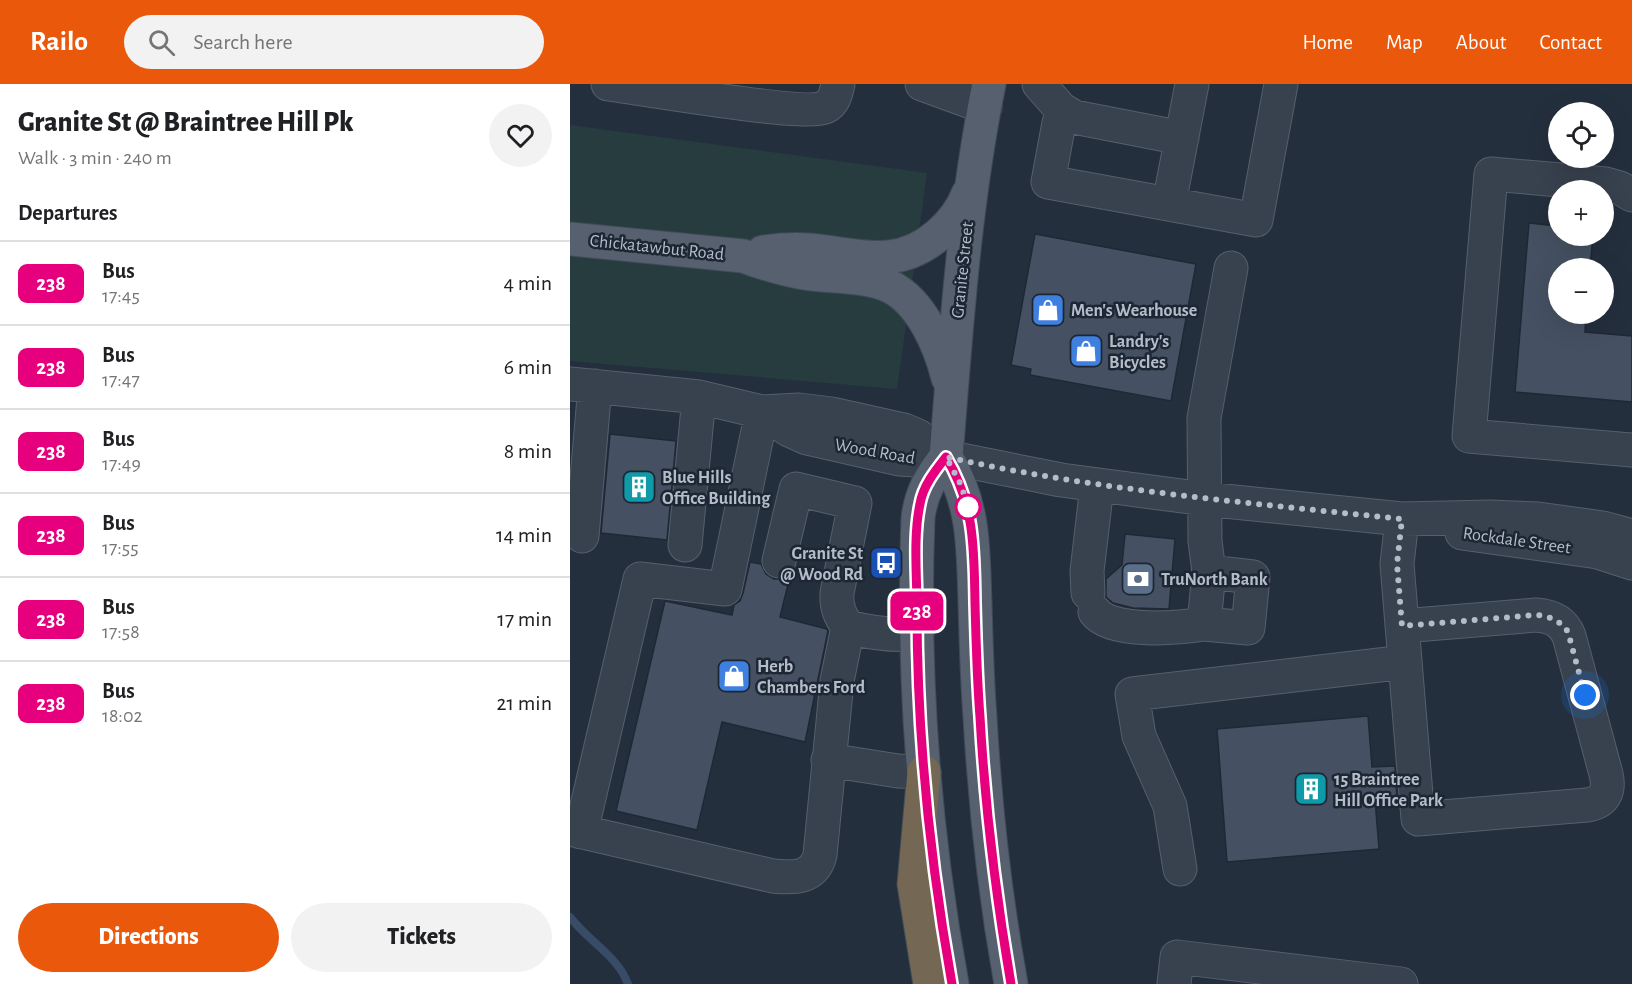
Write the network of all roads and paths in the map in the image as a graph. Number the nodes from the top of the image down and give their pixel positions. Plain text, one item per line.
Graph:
1 (608, 84) edge
2 (838, 84) edge
3 (922, 84) edge
4 (1039, 84) edge
5 (1192, 84) edge
6 (1281, 84) edge
7 (987, 95) edge
8 (1065, 112) junction
9 (1182, 138) junction
10 (972, 182) junction
11 (1632, 195) edge
12 (1169, 204) junction
13 (570, 238) edge
14 (744, 256) junction
15 (1231, 268) dead end
16 (583, 385) edge
17 (951, 393) junction
18 (699, 397) junction
19 (762, 412) junction
20 (1632, 450) edge
21 (946, 457) junction
22 (1097, 486) junction
23 (1205, 500) junction
24 (1402, 519) junction
25 (582, 536) dead end
26 (1632, 536) edge
27 (685, 545) dead end
28 (779, 561) dead end
29 (1632, 563) edge
30 (1209, 572) junction
31 (1204, 624) junction
32 (1402, 626) junction
33 (848, 627) junction
34 (917, 634) junction
35 (1405, 662) junction
36 (828, 760) junction
37 (582, 771) edge
38 (924, 772) junction
39 (575, 831) edge
40 (1180, 869) dead end
41 (930, 984) edge
42 (952, 984) edge
43 (1011, 984) edge
44 (1174, 984) edge
45 (1401, 984) edge

1 - 2 street
3 - 7 street
4 - 8 street
5 - 9 street
6 - 12 street
7 - 10 main road, Granite Street
8 - 9 street
8 - 12 street
9 - 12 street
10 - 14 main road, Chickatawbut Road
10 - 17 main road, Granite Street
11 - 20 street
13 - 14 main road, Chickatawbut Road
14 - 17 main road, Chickatawbut Road
15 - 23 street
16 - 18 street, Wood Road
16 - 25 street
17 - 21 main road, Granite Street
18 - 19 street, Wood Road
18 - 27 street
19 - 21 street, Wood Road
19 - 37 street
21 - 22 street, Rockdale Street
21 - 34 main road
21 - 43 main road
22 - 23 street, Rockdale Street
22 - 31 street
23 - 24 street, Rockdale Street
23 - 30 street
24 - 26 street, Rockdale Street
24 - 29 street, Rockdale Street
24 - 32 street
28 - 33 street
30 - 31 street
30 - 31 street
32 - 35 street
32 - 35 street
33 - 34 street
33 - 36 street
34 - 38 main road
35 - 40 street
36 - 38 street
36 - 39 street
37 - 39 street
38 - 41 highway
38 - 42 main road
44 - 45 street

